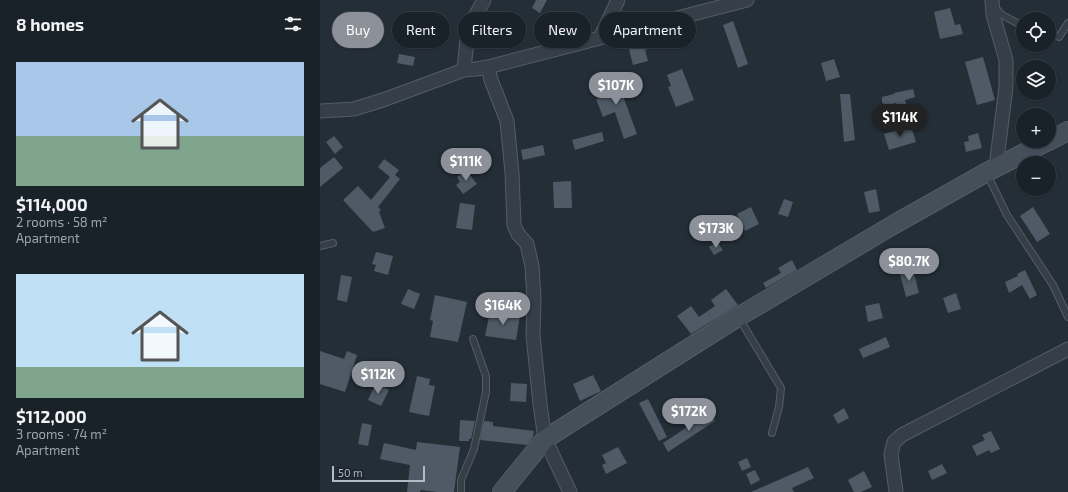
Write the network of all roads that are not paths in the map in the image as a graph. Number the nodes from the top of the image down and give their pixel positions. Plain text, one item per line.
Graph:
1 (484, 0) edge
2 (618, 0) edge
3 (747, 0) edge
4 (990, 2) edge
5 (612, 12) edge
6 (696, 13) edge
7 (1016, 22) edge
8 (1068, 23) edge
9 (1056, 36) edge
10 (599, 38) edge
11 (488, 67) junction
12 (464, 70) junction
13 (320, 111) edge
14 (1068, 131) edge
15 (1056, 137) edge
16 (1035, 148) edge
17 (991, 170) junction
18 (333, 243) dead end
19 (320, 246) edge
20 (738, 317) junction
21 (1068, 317) edge
22 (473, 339) dead end
23 (1068, 349) edge
24 (772, 433) dead end
25 (545, 439) junction
26 (461, 492) edge
27 (502, 492) edge
28 (570, 492) edge
29 (896, 492) edge

1 - 12 street
2 - 5 street
3 - 6 street
4 - 7 lane
4 - 17 street
8 - 9 lane
10 - 11 street
11 - 12 street
11 - 25 street
12 - 13 street
14 - 15 street
16 - 17 street
17 - 20 street
17 - 21 lane
18 - 19 lane
20 - 24 lane
20 - 25 street
22 - 26 lane
23 - 29 street
25 - 27 street
25 - 28 street

